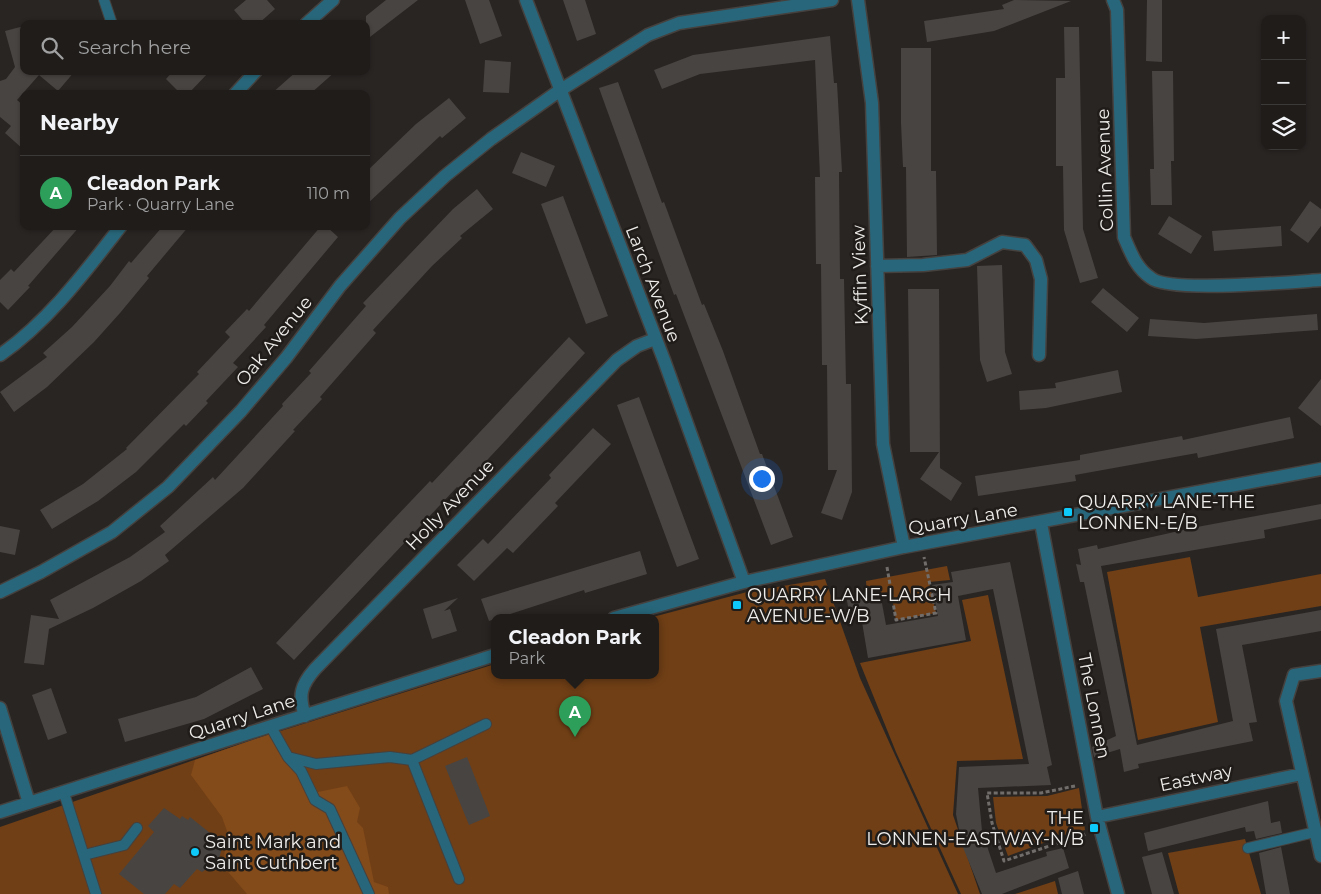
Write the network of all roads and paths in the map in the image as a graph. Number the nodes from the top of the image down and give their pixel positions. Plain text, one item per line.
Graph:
1 (104, 0) edge
2 (333, 0) edge
3 (526, 0) edge
4 (832, 0) edge
5 (858, 0) edge
6 (1113, 0) edge
7 (111, 20) edge
8 (310, 20) edge
9 (252, 75) edge
10 (239, 90) edge
11 (560, 91) junction
12 (118, 230) edge
13 (878, 266) junction
14 (1321, 280) edge
15 (655, 339) junction
16 (1039, 355) dead end
17 (0, 356) edge
18 (1321, 469) edge
19 (1041, 523) junction
20 (922, 544) junction
21 (904, 547) junction
22 (884, 552) junction
23 (744, 582) junction
24 (0, 592) edge
25 (628, 614) edge
26 (491, 656) edge
27 (1321, 671) edge
28 (0, 708) edge
29 (305, 716) junction
30 (486, 724) dead end
31 (271, 727) junction
32 (288, 757) junction
33 (412, 760) junction
34 (1302, 774) junction
35 (1091, 783) junction
36 (64, 793) junction
37 (29, 803) junction
38 (0, 812) edge
39 (1097, 817) junction
40 (137, 828) dead end
41 (1100, 830) junction
42 (1315, 832) junction
43 (1248, 848) dead end
44 (84, 855) junction
45 (1321, 856) edge
46 (459, 879) dead end
47 (96, 894) edge
48 (369, 894) edge
49 (1118, 894) edge

1 - 7 lane
2 - 8 street
3 - 11 street, Larch Avenue
4 - 11 street, Oak Avenue
5 - 13 street, Kyffin View
6 - 14 street, Collin Avenue
9 - 10 street
11 - 15 street, Larch Avenue
11 - 24 street, Oak Avenue
12 - 17 street
13 - 16 street
13 - 21 street, Kyffin View
15 - 23 street, Larch Avenue
15 - 29 street, Holly Avenue
18 - 19 street, Quarry Lane
19 - 20 street, Quarry Lane
19 - 35 street, The Lonnen
20 - 21 street, Quarry Lane
20 - 22 path
21 - 22 street, Quarry Lane
22 - 23 street, Quarry Lane
23 - 25 street, Quarry Lane
26 - 29 street, Quarry Lane
27 - 34 street
28 - 37 street
29 - 31 street, Quarry Lane
30 - 33 lane
31 - 32 lane
31 - 36 street, Quarry Lane
32 - 33 lane
32 - 48 lane
33 - 46 lane
34 - 39 street, Eastway
34 - 42 street
35 - 39 street, The Lonnen
35 - 41 path
36 - 37 street, Quarry Lane
36 - 44 lane
37 - 38 street, Quarry Lane
39 - 41 street, The Lonnen
40 - 44 lane
41 - 49 street, The Lonnen
42 - 43 lane
42 - 45 street
44 - 47 lane

